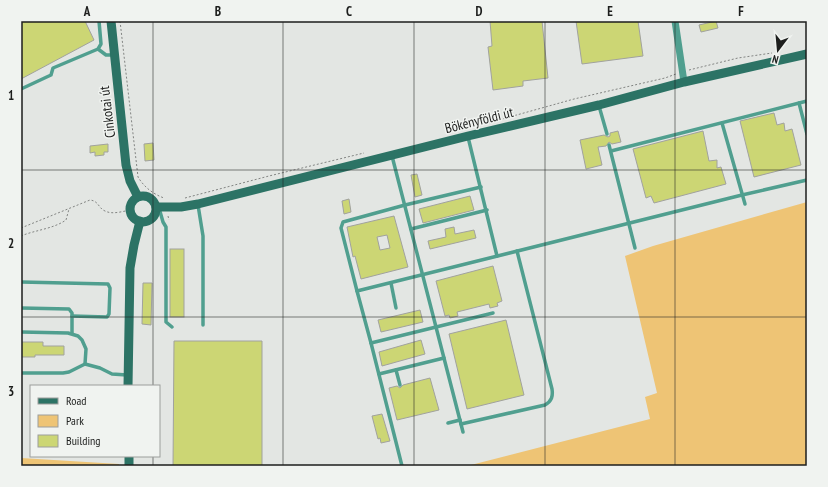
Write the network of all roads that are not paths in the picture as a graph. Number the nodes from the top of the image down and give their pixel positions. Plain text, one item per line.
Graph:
1 (99, 21) edge
2 (111, 21) edge
3 (676, 21) edge
4 (98, 49) junction
5 (807, 54) edge
6 (114, 55) junction
7 (684, 82) junction
8 (21, 88) edge
9 (807, 101) edge
10 (799, 103) junction
11 (599, 105) junction
12 (722, 123) junction
13 (607, 134) dead end
14 (807, 134) edge
15 (468, 136) junction
16 (609, 145) dead end
17 (611, 151) junction
18 (392, 156) junction
19 (807, 180) edge
20 (481, 187) junction
21 (742, 195) junction
22 (138, 197) junction
23 (198, 204) junction
24 (745, 204) dead end
25 (405, 205) junction
26 (158, 207) junction
27 (487, 210) junction
28 (140, 221) junction
29 (629, 224) junction
30 (411, 229) junction
31 (635, 248) dead end
32 (517, 251) junction
33 (497, 256) junction
34 (423, 275) junction
35 (21, 282) edge
36 (392, 283) junction
37 (357, 292) junction
38 (21, 308) edge
39 (396, 308) dead end
40 (493, 313) dead end
41 (72, 316) junction
42 (203, 325) dead end
43 (172, 327) dead end
44 (436, 327) junction
45 (21, 332) edge
46 (72, 333) junction
47 (371, 343) junction
48 (444, 358) junction
49 (85, 364) junction
50 (396, 370) junction
51 (21, 373) edge
52 (379, 374) junction
53 (128, 375) junction
54 (128, 385) edge
55 (400, 385) dead end
56 (460, 422) junction
57 (448, 423) dead end
58 (463, 432) dead end
59 (402, 466) edge

1 - 4 lane
2 - 6 street, Cinkotai út
3 - 7 street
4 - 6 lane
4 - 8 lane
5 - 7 street, Bökényföldi út
6 - 22 street, Cinkotai út
7 - 11 street, Bökényföldi út
9 - 10 lane
10 - 12 lane
10 - 14 lane
11 - 13 lane
11 - 15 street, Bökényföldi út
12 - 17 lane
12 - 21 lane
15 - 18 street, Bökényföldi út
15 - 20 lane
16 - 17 lane
17 - 29 lane
18 - 23 street, Bökényföldi út
18 - 25 lane
19 - 21 lane
20 - 25 lane
20 - 27 lane
21 - 24 lane
21 - 29 lane
22 - 26 street
22 - 28 street
23 - 26 street, Bökényföldi út
23 - 42 lane
25 - 30 lane
25 - 37 lane
26 - 28 street
26 - 43 lane
27 - 30 lane
27 - 33 lane
28 - 53 street
29 - 31 lane
29 - 32 lane
30 - 34 lane
32 - 33 lane
32 - 56 lane
33 - 34 lane
34 - 36 lane
34 - 44 lane
35 - 41 lane
36 - 37 lane
36 - 39 lane
37 - 47 lane
38 - 41 lane
40 - 44 lane
41 - 46 lane
44 - 47 lane
44 - 48 lane
45 - 46 lane
46 - 49 lane
47 - 52 lane
48 - 50 lane
48 - 56 lane
49 - 51 lane
49 - 53 lane
50 - 52 lane
50 - 55 lane
52 - 59 lane
53 - 54 street
56 - 57 lane
56 - 58 lane

